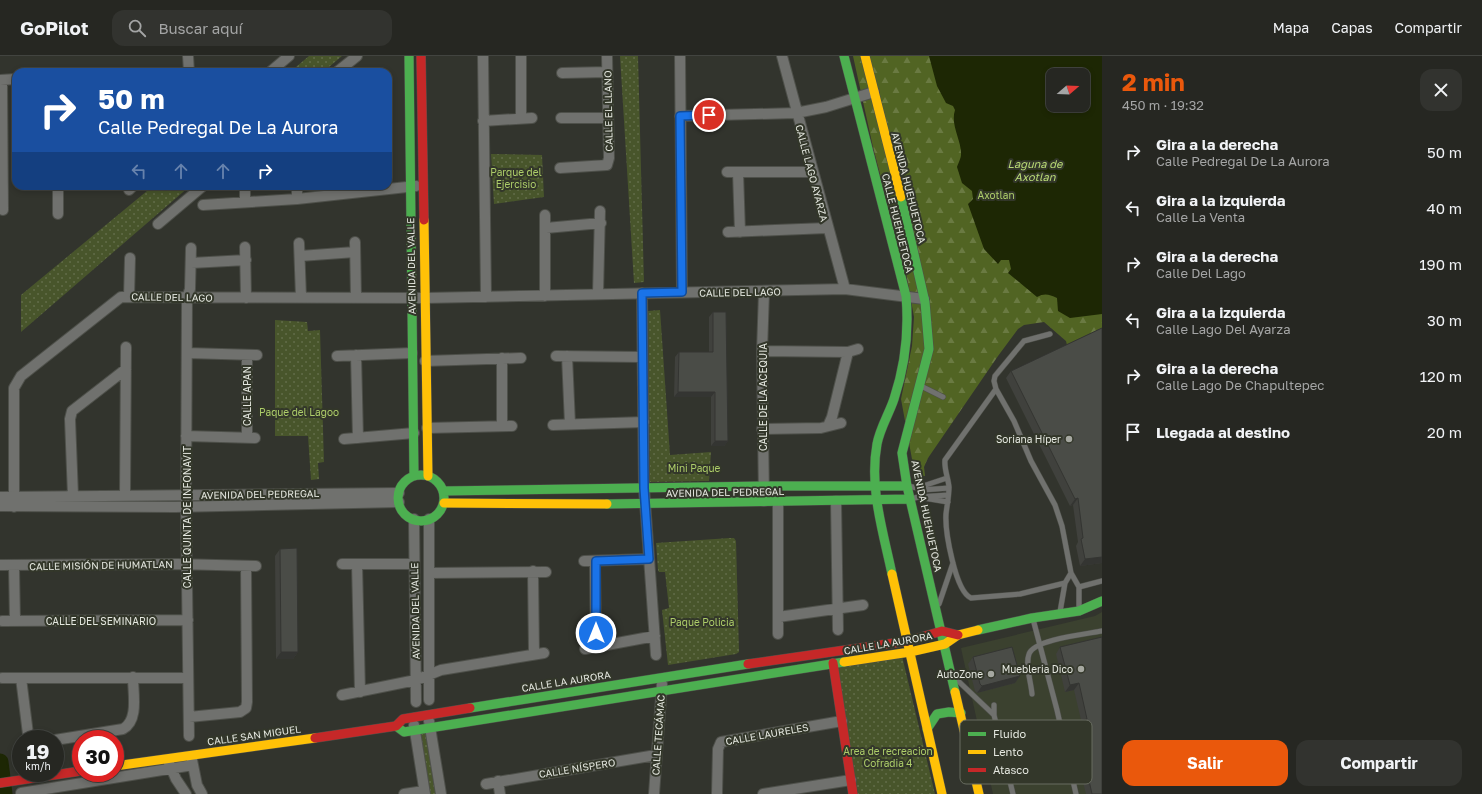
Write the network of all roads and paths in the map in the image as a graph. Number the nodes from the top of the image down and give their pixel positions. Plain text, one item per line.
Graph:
1 (188, 56) edge
2 (289, 56) edge
3 (357, 56) edge
4 (409, 56) edge
5 (422, 56) edge
6 (483, 56) edge
7 (520, 56) edge
8 (607, 56) edge
9 (680, 56) edge
10 (782, 56) edge
11 (844, 56) edge
12 (865, 56) edge
13 (189, 68) edge
14 (275, 68) edge
15 (342, 68) edge
16 (607, 72) junction
17 (562, 73) dead end
18 (12, 79) edge
19 (1, 80) edge
20 (874, 92) junction
21 (855, 99) junction
22 (796, 113) junction
23 (680, 116) junction
24 (561, 118) dead end
25 (608, 118) junction
26 (483, 121) junction
27 (560, 168) dead end
28 (727, 172) dead end
29 (738, 172) junction
30 (812, 172) junction
31 (422, 186) junction
32 (410, 187) junction
33 (392, 188) edge
34 (58, 190) edge
35 (198, 190) edge
36 (245, 190) edge
37 (297, 190) edge
38 (354, 190) edge
39 (297, 199) junction
40 (245, 202) junction
41 (203, 205) dead end
42 (3, 210) dead end
43 (600, 211) dead end
44 (58, 214) dead end
45 (545, 215) dead end
46 (601, 223) junction
47 (158, 224) dead end
48 (546, 228) junction
49 (827, 228) junction
50 (728, 232) dead end
51 (740, 232) junction
52 (299, 243) dead end
53 (245, 246) dead end
54 (191, 248) dead end
55 (300, 256) junction
56 (130, 258) dead end
57 (246, 260) junction
58 (191, 263) junction
59 (845, 289) junction
60 (682, 292) junction
61 (764, 292) junction
62 (642, 293) junction
63 (598, 294) junction
64 (545, 296) junction
65 (906, 296) junction
66 (128, 297) junction
67 (486, 297) junction
68 (187, 298) junction
69 (246, 298) junction
70 (301, 298) junction
71 (356, 298) junction
72 (411, 298) junction
73 (424, 298) junction
74 (924, 299) junction
75 (1050, 334) dead end
76 (126, 348) dead end
77 (858, 349) dead end
78 (762, 351) junction
79 (848, 352) junction
80 (187, 353) junction
81 (412, 353) junction
82 (356, 355) junction
83 (337, 356) dead end
84 (556, 356) dead end
85 (567, 356) junction
86 (642, 357) junction
87 (502, 358) junction
88 (521, 358) dead end
89 (425, 361) junction
90 (126, 369) junction
91 (920, 385) junction
92 (996, 389) junction
93 (943, 398) dead end
94 (644, 422) junction
95 (841, 423) dead end
96 (570, 424) junction
97 (553, 425) dead end
98 (828, 426) junction
99 (427, 428) junction
100 (762, 429) junction
101 (414, 433) junction
102 (186, 436) junction
103 (358, 438) junction
104 (344, 439) dead end
105 (414, 476) junction
106 (428, 476) junction
107 (947, 478) junction
108 (764, 486) junction
109 (907, 486) junction
110 (875, 487) junction
111 (644, 488) junction
112 (917, 488) junction
113 (949, 488) junction
114 (443, 492) junction
115 (125, 495) junction
116 (186, 495) junction
117 (0, 496) edge
118 (72, 496) junction
119 (948, 496) junction
120 (399, 497) junction
121 (914, 498) junction
122 (14, 501) junction
123 (764, 501) junction
124 (836, 501) junction
125 (876, 501) junction
126 (778, 502) junction
127 (948, 502) junction
128 (444, 503) junction
129 (645, 504) junction
130 (0, 506) edge
131 (186, 506) junction
132 (414, 519) junction
133 (429, 519) junction
134 (649, 559) junction
135 (584, 561) dead end
136 (596, 561) junction
137 (953, 563) junction
138 (342, 564) dead end
139 (357, 564) junction
140 (414, 564) junction
141 (0, 565) edge
142 (187, 565) junction
143 (14, 566) junction
144 (246, 566) junction
145 (256, 566) dead end
146 (533, 571) junction
147 (546, 572) dead end
148 (429, 573) junction
149 (1071, 573) junction
150 (1102, 581) edge
151 (1065, 583) junction
152 (1079, 588) junction
153 (1102, 601) edge
154 (863, 606) dead end
155 (839, 609) junction
156 (936, 611) junction
157 (1079, 611) junction
158 (1060, 613) junction
159 (778, 618) junction
160 (1032, 618) junction
161 (188, 620) junction
162 (2, 621) dead end
163 (15, 621) junction
164 (838, 630) dead end
165 (942, 631) junction
166 (1102, 631) edge
167 (778, 634) dead end
168 (655, 636) junction
169 (958, 636) junction
170 (908, 641) junction
171 (945, 644) junction
172 (1039, 644) junction
173 (596, 647) junction
174 (585, 649) dead end
175 (910, 652) junction
176 (656, 655) dead end
177 (833, 663) junction
178 (428, 674) junction
179 (952, 675) junction
180 (663, 676) junction
181 (132, 677) junction
182 (2, 678) dead end
183 (21, 678) junction
184 (188, 678) junction
185 (416, 680) junction
186 (662, 690) junction
187 (360, 692) junction
188 (1032, 694) dead end
189 (342, 695) dead end
190 (429, 700) dead end
191 (416, 702) dead end
192 (994, 705) dead end
193 (961, 713) junction
194 (428, 715) junction
195 (994, 715) junction
196 (189, 717) junction
197 (412, 717) junction
198 (963, 720) edge
199 (995, 720) edge
200 (1059, 720) edge
201 (842, 721) junction
202 (396, 726) junction
203 (431, 727) junction
204 (927, 729) junction
205 (28, 730) edge
206 (414, 730) junction
207 (189, 736) dead end
208 (64, 739) edge
209 (656, 755) junction
210 (168, 757) junction
211 (192, 760) junction
212 (124, 764) edge
213 (171, 768) junction
214 (72, 772) edge
215 (851, 780) junction
216 (498, 781) junction
217 (4, 783) edge
218 (486, 784) dead end
219 (977, 784) edge
220 (1010, 784) edge
221 (1074, 784) edge
222 (21, 793) dead end
223 (425, 793) edge
224 (186, 794) edge
225 (202, 794) edge
226 (404, 794) edge
227 (442, 794) edge
228 (500, 794) edge
229 (654, 794) edge
230 (717, 794) edge
231 (763, 794) edge
232 (853, 794) edge
233 (942, 794) edge
234 (979, 794) edge
235 (1012, 794) edge
236 (1076, 794) edge

1 - 13 street
2 - 14 street
3 - 15 street
4 - 32 street, AVENIDA DEL VALLE
5 - 31 street, AVENIDA DEL VALLE
6 - 26 street
7 - 26 street
8 - 16 street, CALLE EL LLANO
9 - 23 street
10 - 22 street, CALLE LAGO AYARZA
11 - 21 street, CALLE HUEHUETOCA
12 - 20 street, AVENIDA HUEHUETOCA
16 - 17 street
16 - 25 street, CALLE EL LLANO
18 - 19 street
19 - 42 street
20 - 21 street
20 - 74 street, AVENIDA HUEHUETOCA
21 - 22 street
21 - 65 street, CALLE HUEHUETOCA
22 - 23 street
22 - 30 street, CALLE LAGO AYARZA
23 - 60 street
24 - 25 street
25 - 27 street, CALLE EL LLANO
26 - 67 street
28 - 29 street
29 - 30 street
29 - 51 street
30 - 49 street, CALLE LAGO AYARZA
31 - 32 street
31 - 73 street, AVENIDA DEL VALLE
32 - 33 street
32 - 72 street, AVENIDA DEL VALLE
34 - 44 street
35 - 47 street
36 - 40 street
37 - 39 street
38 - 39 street
39 - 40 street
40 - 41 street
43 - 46 street
45 - 48 street
46 - 48 street
46 - 63 street
48 - 64 street
49 - 51 street
49 - 59 street, CALLE LAGO AYARZA
50 - 51 street
52 - 55 street
53 - 57 street
54 - 58 street, CALLE QUINTA DE INFONAVIT
55 - 70 street
55 - 71 street
56 - 66 street
57 - 58 street
57 - 69 street
58 - 68 street, CALLE QUINTA DE INFONAVIT
59 - 61 street, CALLE DEL LAGO
59 - 65 street, CALLE DEL LAGO
60 - 61 street, CALLE DEL LAGO
60 - 62 street, CALLE DEL LAGO
61 - 78 street, CALLE DE LA ACEQUIA
62 - 63 street, CALLE DEL LAGO
62 - 86 street
63 - 64 street, CALLE DEL LAGO
64 - 67 street, CALLE DEL LAGO
65 - 74 street, CALLE DEL LAGO
65 - 110 street, CALLE HUEHUETOCA
66 - 68 street, CALLE DEL LAGO
66 - 122 street, CALLE DEL LAGO
67 - 73 street, CALLE DEL LAGO
68 - 69 street, CALLE DEL LAGO
68 - 80 street, CALLE QUINTA DE INFONAVIT
69 - 70 street, CALLE DEL LAGO
70 - 71 street, CALLE DEL LAGO
71 - 72 street, CALLE DEL LAGO
72 - 73 street, CALLE DEL LAGO
72 - 81 street, AVENIDA DEL VALLE
73 - 89 street, AVENIDA DEL VALLE
74 - 91 street, AVENIDA HUEHUETOCA
75 - 92 lane
76 - 90 street
77 - 79 street
78 - 79 street
78 - 100 street, CALLE DE LA ACEQUIA
79 - 98 street
80 - 102 street, CALLE QUINTA DE INFONAVIT
80 - 102 street, CALLE APAN
81 - 82 street
81 - 101 street, AVENIDA DEL VALLE
82 - 83 street
82 - 103 street
84 - 85 street
85 - 86 street
85 - 96 street
86 - 94 street
87 - 88 street
87 - 89 street
87 - 99 street
89 - 99 street, AVENIDA DEL VALLE
90 - 115 street
90 - 118 street
91 - 93 lane
91 - 109 street, AVENIDA HUEHUETOCA
92 - 107 lane
92 - 149 lane
94 - 96 street
94 - 111 street
95 - 98 street
96 - 97 street
98 - 100 street
99 - 106 street, AVENIDA DEL VALLE
100 - 108 street, CALLE DE LA ACEQUIA
101 - 103 street
101 - 105 street, AVENIDA DEL VALLE
102 - 116 street, CALLE QUINTA DE INFONAVIT
103 - 104 street
105 - 106 street
105 - 120 street
106 - 114 street
107 - 112 lane
107 - 113 lane
108 - 110 street, AVENIDA DEL PEDREGAL
108 - 111 street, AVENIDA DEL PEDREGAL
108 - 123 street, CALLE DE LA ACEQUIA
109 - 110 street, AVENIDA DEL PEDREGAL
109 - 112 lane
109 - 121 street, AVENIDA HUEHUETOCA
110 - 125 street
111 - 114 street, AVENIDA DEL PEDREGAL
111 - 129 street
112 - 113 lane
113 - 119 lane
114 - 128 street
115 - 116 street, AVENIDA DEL PEDREGAL
115 - 118 street, AVENIDA DEL PEDREGAL
116 - 120 street, AVENIDA DEL PEDREGAL
116 - 131 street, CALLE QUINTA DE INFONAVIT
117 - 122 street, AVENIDA DEL PEDREGAL
118 - 122 street, AVENIDA DEL PEDREGAL
119 - 121 lane
119 - 127 lane
120 - 131 street, AVENIDA DEL PEDREGAL
120 - 132 street
121 - 125 street, AVENIDA DEL PEDREGAL
121 - 127 lane
121 - 156 street, AVENIDA HUEHUETOCA
122 - 130 street, AVENIDA DEL PEDREGAL
122 - 131 street, AVENIDA DEL PEDREGAL
123 - 126 street, AVENIDA DEL PEDREGAL
123 - 129 street, AVENIDA DEL PEDREGAL
124 - 125 street, AVENIDA DEL PEDREGAL
124 - 126 street, AVENIDA DEL PEDREGAL
124 - 155 street
125 - 170 street
126 - 159 street
127 - 137 lane
128 - 129 street, AVENIDA DEL PEDREGAL
128 - 133 street
129 - 134 street
131 - 142 street, CALLE QUINTA DE INFONAVIT
132 - 133 street
132 - 140 street, AVENIDA DEL VALLE
133 - 148 street, AVENIDA DEL VALLE
134 - 136 street
134 - 168 street
135 - 136 street
136 - 173 street
137 - 151 lane
137 - 156 lane
138 - 139 street
139 - 140 street
139 - 187 street
140 - 185 street, AVENIDA DEL VALLE
141 - 143 street, CALLE MISIÓN DE HUMATLAN
142 - 143 street, CALLE MISIÓN DE HUMATLAN
142 - 144 street, CALLE MISIÓN DE HUMATLAN
142 - 161 street, CALLE QUINTA DE INFONAVIT
143 - 163 street
144 - 145 street, CALLE MISIÓN DE HUMATLAN
144 - 196 street
146 - 147 street
146 - 148 street
146 - 178 street
148 - 178 street, AVENIDA DEL VALLE
149 - 151 lane
149 - 152 lane
150 - 152 lane
151 - 158 lane
152 - 157 lane
153 - 157 street
154 - 155 street
155 - 159 street
155 - 164 street
156 - 165 street, AVENIDA HUEHUETOCA
157 - 158 street
158 - 160 street
159 - 167 street
160 - 169 street
160 - 172 lane
161 - 163 street, CALLE DEL SEMINARIO
161 - 184 street, CALLE QUINTA DE INFONAVIT
162 - 163 street, CALLE DEL SEMINARIO
165 - 169 street, CALLE LA AURORA
165 - 170 street, CALLE LA AURORA
165 - 171 street, AVENIDA HUEHUETOCA
166 - 172 lane
168 - 173 street
168 - 176 street
169 - 171 street, CALLE LA AURORA
170 - 175 street
170 - 180 street, CALLE LA AURORA
171 - 175 street, CALLE LA AURORA
171 - 179 street, AVENIDA HUEHUETOCA
172 - 188 lane
172 - 200 lane
173 - 174 street
175 - 177 street, CALLE LA AURORA
175 - 204 street
177 - 186 street, CALLE LA AURORA
177 - 201 street
178 - 185 street
178 - 190 street, AVENIDA DEL VALLE
179 - 193 street, AVENIDA HUEHUETOCA
179 - 195 lane
180 - 186 street, CALLE TECÁMAC
180 - 194 street, CALLE LA AURORA
181 - 183 street
181 - 184 street
181 - 208 street
182 - 183 street
183 - 205 street
184 - 196 street, CALLE QUINTA DE INFONAVIT
185 - 187 street
185 - 191 street, AVENIDA DEL VALLE
186 - 203 street, CALLE LA AURORA
186 - 209 street, CALLE TECÁMAC
187 - 189 street
192 - 195 lane
193 - 198 street, AVENIDA HUEHUETOCA
193 - 204 street
194 - 197 street, CALLE LA AURORA
194 - 203 street
195 - 199 lane
196 - 207 street, CALLE QUINTA DE INFONAVIT
197 - 202 street, CALLE SAN MIGUEL
197 - 206 street
201 - 215 street
201 - 230 street, CALLE LAURELES
202 - 206 street, CALLE SAN MIGUEL
202 - 211 street, CALLE SAN MIGUEL
203 - 206 street, CALLE LA AURORA
203 - 227 street
204 - 233 street
206 - 223 street
209 - 216 street, CALLE NÍSPERO
209 - 229 street, CALLE TECÁMAC
210 - 211 street, CALLE SAN MIGUEL
210 - 212 street, CALLE SAN MIGUEL
210 - 213 street
211 - 213 street
211 - 225 street
213 - 222 street
213 - 224 street
214 - 217 street
215 - 231 street
215 - 232 street
216 - 218 street, CALLE NÍSPERO
216 - 228 street
219 - 234 street, AVENIDA HUEHUETOCA
220 - 235 lane
221 - 236 lane
223 - 226 street

